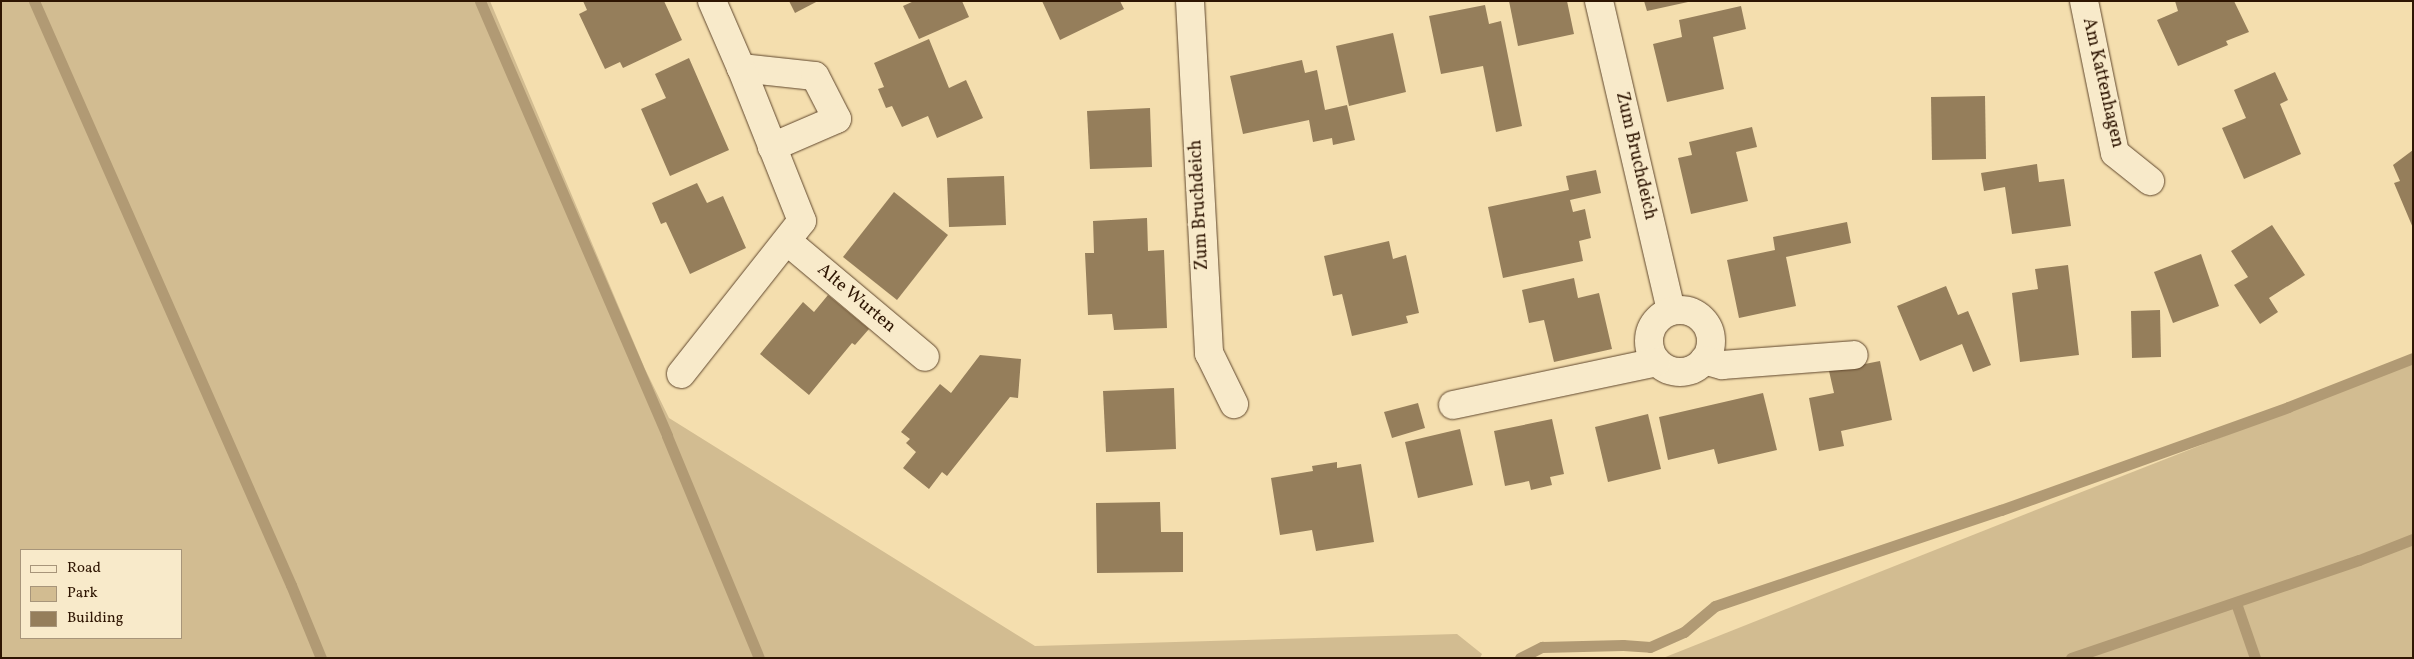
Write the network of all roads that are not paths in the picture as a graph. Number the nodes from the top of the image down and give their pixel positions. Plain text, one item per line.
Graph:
1 (712, 1) edge
2 (1190, 1) edge
3 (1599, 1) edge
4 (2084, 1) edge
5 (741, 68) junction
6 (772, 147) junction
7 (2150, 181) dead end
8 (786, 241) junction
9 (1671, 311) junction
10 (1854, 355) dead end
11 (925, 356) dead end
12 (1704, 360) junction
13 (1657, 362) junction
14 (681, 374) dead end
15 (1234, 404) dead end
16 (1453, 405) dead end

1 - 5 street
2 - 15 street, Zum Bruchdeich
3 - 9 street, Zum Bruchdeich
4 - 7 street, Am Kattenhagen
5 - 6 street
5 - 6 street
6 - 8 street
8 - 11 street, Alte Wurten
8 - 14 street
9 - 12 street
9 - 13 street
10 - 12 street
12 - 13 street
13 - 16 street

